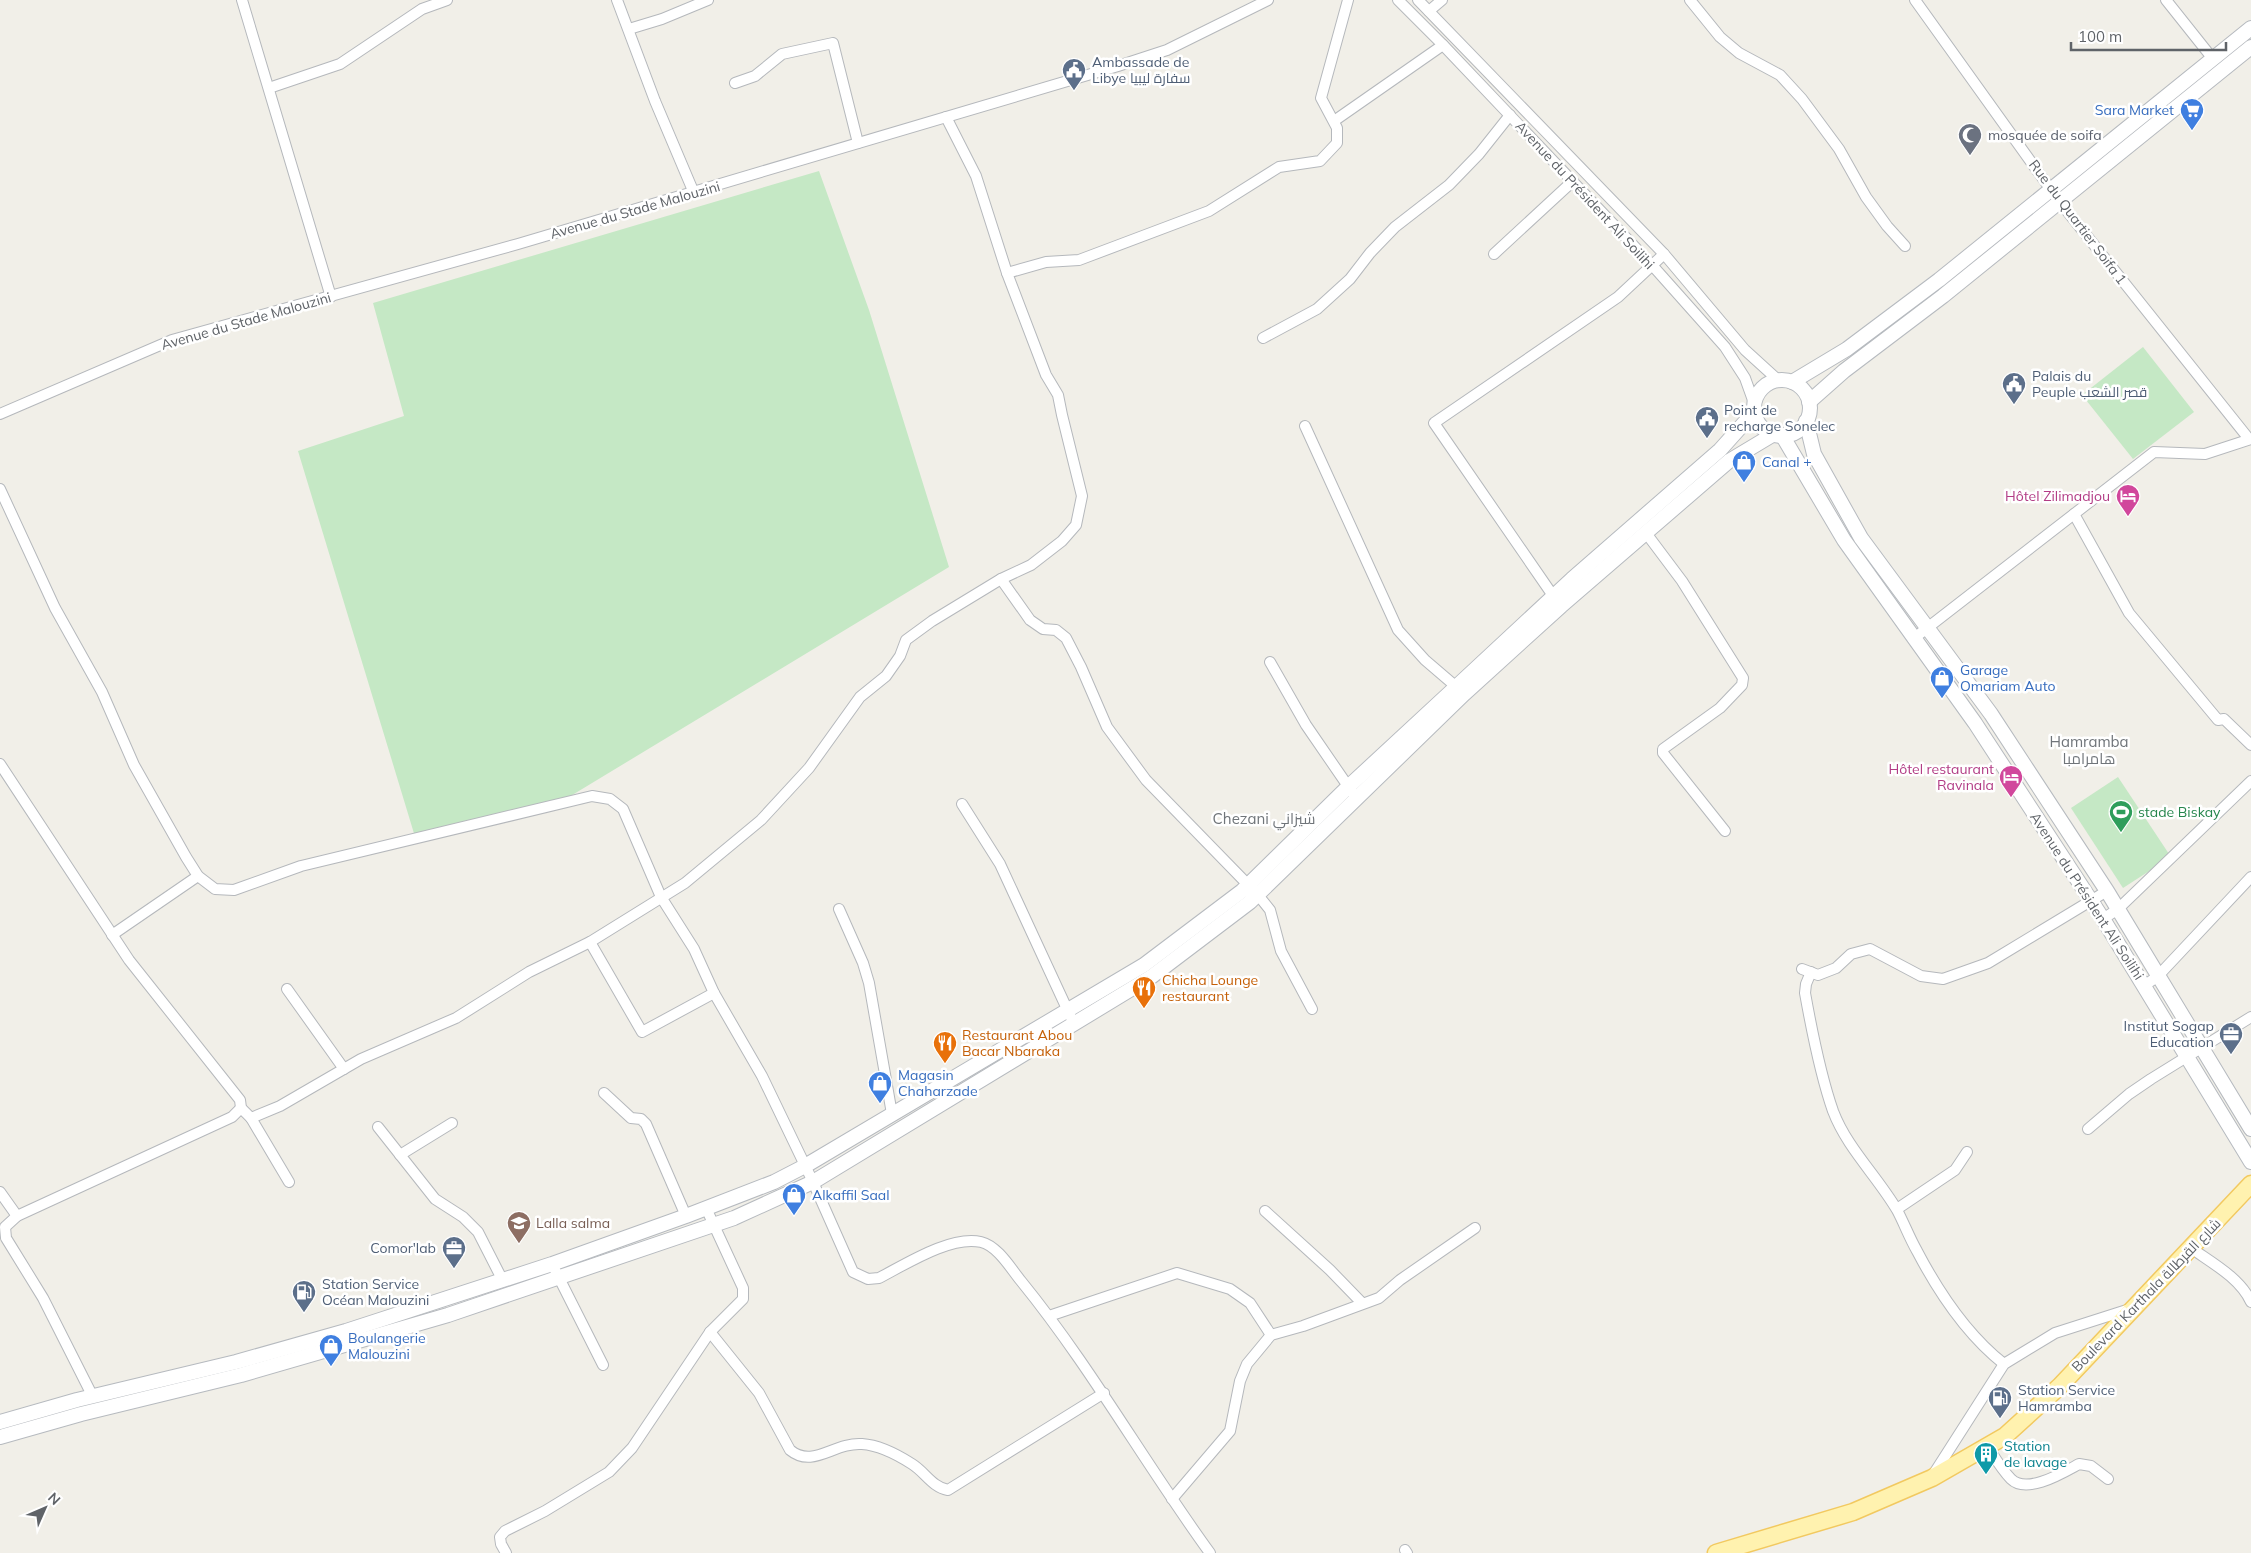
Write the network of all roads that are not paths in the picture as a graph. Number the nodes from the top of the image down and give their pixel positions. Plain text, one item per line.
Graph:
1 (242, 0) edge
2 (447, 0) edge
3 (617, 0) edge
4 (708, 0) edge
5 (1268, 0) edge
6 (1348, 0) edge
7 (1398, 0) edge
8 (1418, 0) edge
9 (1442, 0) edge
10 (1690, 0) edge
11 (1915, 0) edge
12 (2166, 0) edge
13 (420, 5) edge
14 (1429, 11) junction
15 (2251, 28) edge
16 (629, 29) junction
17 (1443, 45) junction
18 (2251, 46) edge
19 (2213, 59) junction
20 (735, 83) dead end
21 (270, 88) junction
22 (1510, 115) junction
23 (946, 117) junction
24 (1334, 121) junction
25 (858, 143) junction
26 (1573, 181) junction
27 (2051, 189) junction
28 (694, 193) junction
29 (2059, 201) junction
30 (1905, 246) dead end
31 (1494, 254) dead end
32 (1664, 254) junction
33 (1652, 265) junction
34 (1007, 273) junction
35 (331, 297) junction
36 (1263, 338) dead end
37 (1785, 381) junction
38 (1809, 402) junction
39 (1754, 408) junction
40 (0, 414) edge
41 (1806, 421) junction
42 (1305, 426) dead end
43 (1778, 435) junction
44 (2250, 439) edge
45 (0, 489) edge
46 (2074, 514) junction
47 (1646, 533) junction
48 (1001, 579) junction
49 (1557, 602) junction
50 (1927, 628) junction
51 (1913, 639) junction
52 (1270, 662) dead end
53 (1460, 690) junction
54 (2251, 745) edge
55 (0, 764) edge
56 (2251, 781) edge
57 (1352, 792) junction
58 (962, 804) dead end
59 (1724, 831) dead end
60 (198, 876) junction
61 (2251, 877) edge
62 (1253, 890) junction
63 (2107, 891) junction
64 (661, 897) junction
65 (2090, 900) junction
66 (839, 909) dead end
67 (2118, 909) junction
68 (2102, 918) junction
69 (112, 935) junction
70 (590, 942) junction
71 (2157, 976) junction
72 (2145, 985) junction
73 (287, 989) dead end
74 (714, 993) junction
75 (1312, 1009) dead end
76 (1067, 1010) junction
77 (2251, 1017) edge
78 (1074, 1024) junction
79 (2201, 1048) junction
80 (2188, 1056) junction
81 (344, 1069) junction
82 (604, 1093) dead end
83 (241, 1108) junction
84 (892, 1114) junction
85 (251, 1118) junction
86 (452, 1123) dead end
87 (378, 1127) dead end
88 (2088, 1129) dead end
89 (2251, 1129) edge
90 (1967, 1152) dead end
91 (400, 1155) junction
92 (2251, 1162) edge
93 (805, 1166) junction
94 (289, 1182) dead end
95 (813, 1182) junction
96 (2251, 1184) edge
97 (0, 1192) edge
98 (706, 1208) junction
99 (1897, 1210) junction
100 (1265, 1211) dead end
101 (17, 1216) junction
102 (686, 1216) junction
103 (713, 1226) junction
104 (1475, 1228) dead end
105 (2192, 1248) junction
106 (552, 1264) junction
107 (558, 1278) junction
108 (502, 1279) junction
109 (2251, 1302) edge
110 (1362, 1303) junction
111 (2131, 1309) junction
112 (1049, 1316) junction
113 (710, 1332) junction
114 (1271, 1335) junction
115 (2004, 1364) junction
116 (602, 1365) dead end
117 (1104, 1393) junction
118 (93, 1397) junction
119 (0, 1422) edge
120 (0, 1436) edge
121 (1988, 1447) junction
122 (1932, 1478) junction
123 (2108, 1479) dead end
124 (1172, 1499) junction
125 (506, 1553) edge
126 (1210, 1553) edge
127 (1716, 1553) edge

1 - 21 street
2 - 13 street
3 - 16 street
4 - 16 street
5 - 23 street, Avenue du Stade Malouzini
6 - 24 street
7 - 17 street, Avenue du Président Ali Soilihi
8 - 14 street, Avenue du Président Ali Soilihi
9 - 14 street
10 - 30 street
11 - 27 street, Rue du Quartier Soifa 1
12 - 19 street
13 - 21 street
14 - 32 street, Avenue du Président Ali Soilihi
15 - 19 main road
16 - 28 street
17 - 22 street, Avenue du Président Ali Soilihi
17 - 24 street
18 - 29 main road
19 - 27 main road
20 - 25 street
21 - 35 street
22 - 26 street, Avenue du Président Ali Soilihi
22 - 36 street
23 - 25 street, Avenue du Stade Malouzini
23 - 34 street
24 - 34 street
25 - 28 street, Avenue du Stade Malouzini
26 - 31 street
26 - 33 street, Avenue du Président Ali Soilihi
27 - 29 street, Rue du Quartier Soifa 1
27 - 37 main road
28 - 35 street, Avenue du Stade Malouzini
29 - 38 main road
29 - 44 street, Rue du Quartier Soifa 1
32 - 33 street
32 - 37 street, Avenue du Président Ali Soilihi
33 - 39 street, Avenue du Président Ali Soilihi
33 - 49 street
34 - 48 street
35 - 40 street, Avenue du Stade Malouzini
37 - 38 main road
37 - 39 main road
38 - 41 main road
39 - 43 main road
39 - 49 main road
41 - 43 main road
41 - 50 main road, Avenue du Président Ali Soilihi
42 - 53 street
43 - 47 main road
43 - 51 main road, Avenue du Président Ali Soilihi
44 - 46 street
45 - 60 street
46 - 50 street
46 - 54 street
47 - 49 main road
47 - 59 street
48 - 62 street
48 - 64 street
49 - 53 main road
50 - 51 street
50 - 63 main road, Avenue du Président Ali Soilihi
51 - 65 main road, Avenue du Président Ali Soilihi
52 - 57 street
53 - 57 main road
55 - 69 street
56 - 67 street
57 - 62 main road
58 - 76 street
60 - 64 street
60 - 69 street
61 - 71 street
62 - 75 street
62 - 76 main road
62 - 78 main road
63 - 65 street
63 - 67 main road, Avenue du Président Ali Soilihi
64 - 70 street
64 - 74 street
65 - 68 main road, Avenue du Président Ali Soilihi
65 - 99 street
66 - 84 street
67 - 68 street
67 - 71 main road, Avenue du Président Ali Soilihi
68 - 72 main road, Avenue du Président Ali Soilihi
69 - 83 street
70 - 74 street
70 - 81 street
71 - 72 street
71 - 79 main road, Avenue du Président Ali Soilihi
72 - 80 main road, Avenue du Président Ali Soilihi
73 - 81 street
74 - 93 street
76 - 78 street
76 - 84 main road
77 - 79 street
78 - 95 main road
79 - 80 street
79 - 89 main road, Avenue du Président Ali Soilihi
80 - 88 street
80 - 92 main road, Avenue du Président Ali Soilihi
81 - 85 street
82 - 102 street
83 - 85 street
83 - 101 street
84 - 93 main road
85 - 94 street
86 - 91 street
87 - 91 street
90 - 99 street
91 - 108 street
93 - 95 street
93 - 98 main road
95 - 103 main road
95 - 112 street
96 - 105 main road, Boulevard Karthala شارع القرطالة
97 - 101 street
98 - 102 main road
98 - 103 street
99 - 115 street
100 - 110 street
101 - 118 street
102 - 106 main road
103 - 107 main road
103 - 113 street
104 - 110 street
105 - 109 street
105 - 111 main road, Boulevard Karthala شارع القرطالة
106 - 107 street
106 - 108 main road
107 - 116 street
107 - 120 main road
108 - 118 main road
110 - 114 street
111 - 115 street
111 - 121 main road, Boulevard Karthala شارع القرطالة
112 - 114 street
112 - 117 street
113 - 117 street
113 - 125 street
114 - 124 street
115 - 122 street
117 - 124 street
118 - 119 main road
121 - 122 main road, Boulevard Karthala شارع القرطالة
121 - 123 street
122 - 127 main road, Boulevard Karthala شارع القرطالة
124 - 126 street

